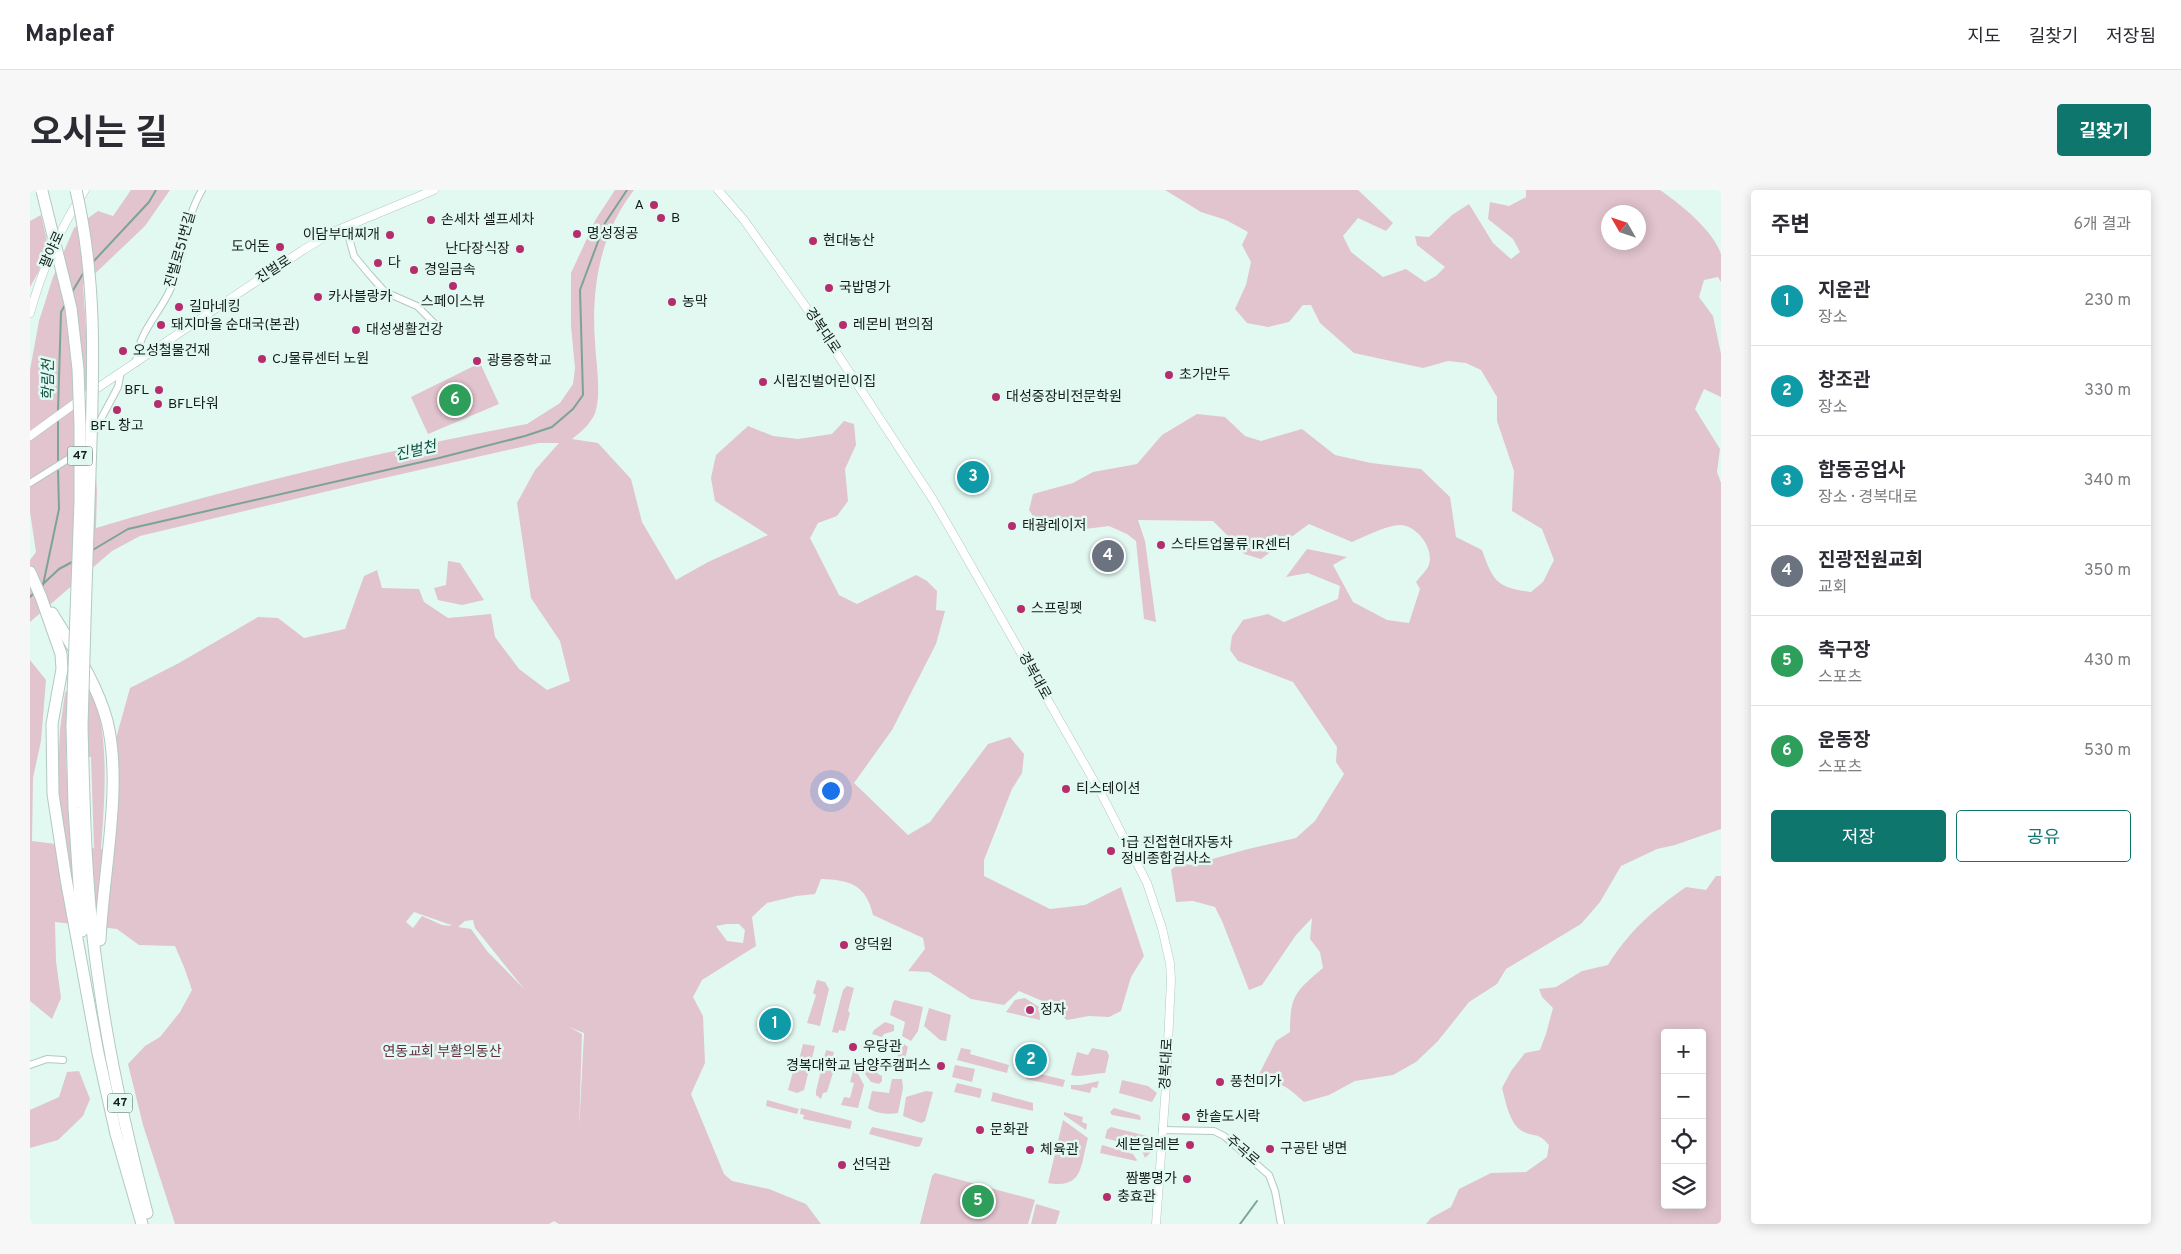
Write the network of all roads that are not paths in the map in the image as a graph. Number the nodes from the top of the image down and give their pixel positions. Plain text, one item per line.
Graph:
1 (42, 190) edge
2 (76, 190) edge
3 (85, 190) edge
4 (202, 190) edge
5 (434, 190) edge
6 (718, 190) edge
7 (346, 227) junction
8 (30, 313) edge
9 (436, 326) dead end
10 (136, 363) junction
11 (123, 371) junction
12 (34, 430) edge
13 (30, 436) edge
14 (30, 483) edge
15 (30, 572) edge
16 (42, 597) junction
17 (77, 726) junction
18 (99, 981) junction
19 (86, 985) junction
20 (64, 1060) dead end
21 (30, 1065) edge
22 (1162, 1130) junction
23 (142, 1224) edge
24 (149, 1224) edge
25 (1156, 1224) edge
26 (1281, 1224) edge

1 - 17 highway, 47, bridge
2 - 17 highway, 47, bridge
3 - 8 street, 팔야로
4 - 10 street, 진벌로51번길
5 - 7 street, 진벌로
6 - 22 street, 경복대로
7 - 9 street
7 - 10 street, 진벌로
10 - 11 street, 진벌로
11 - 12 street, 진벌로
11 - 14 street
12 - 13 street, 진벌로
15 - 16 highway
16 - 18 highway
16 - 19 highway
17 - 18 highway, 47
17 - 19 highway, 47
18 - 24 highway, 47
19 - 23 highway, 47
20 - 21 street
22 - 25 street, 경복대로
22 - 26 street, 주곡로

